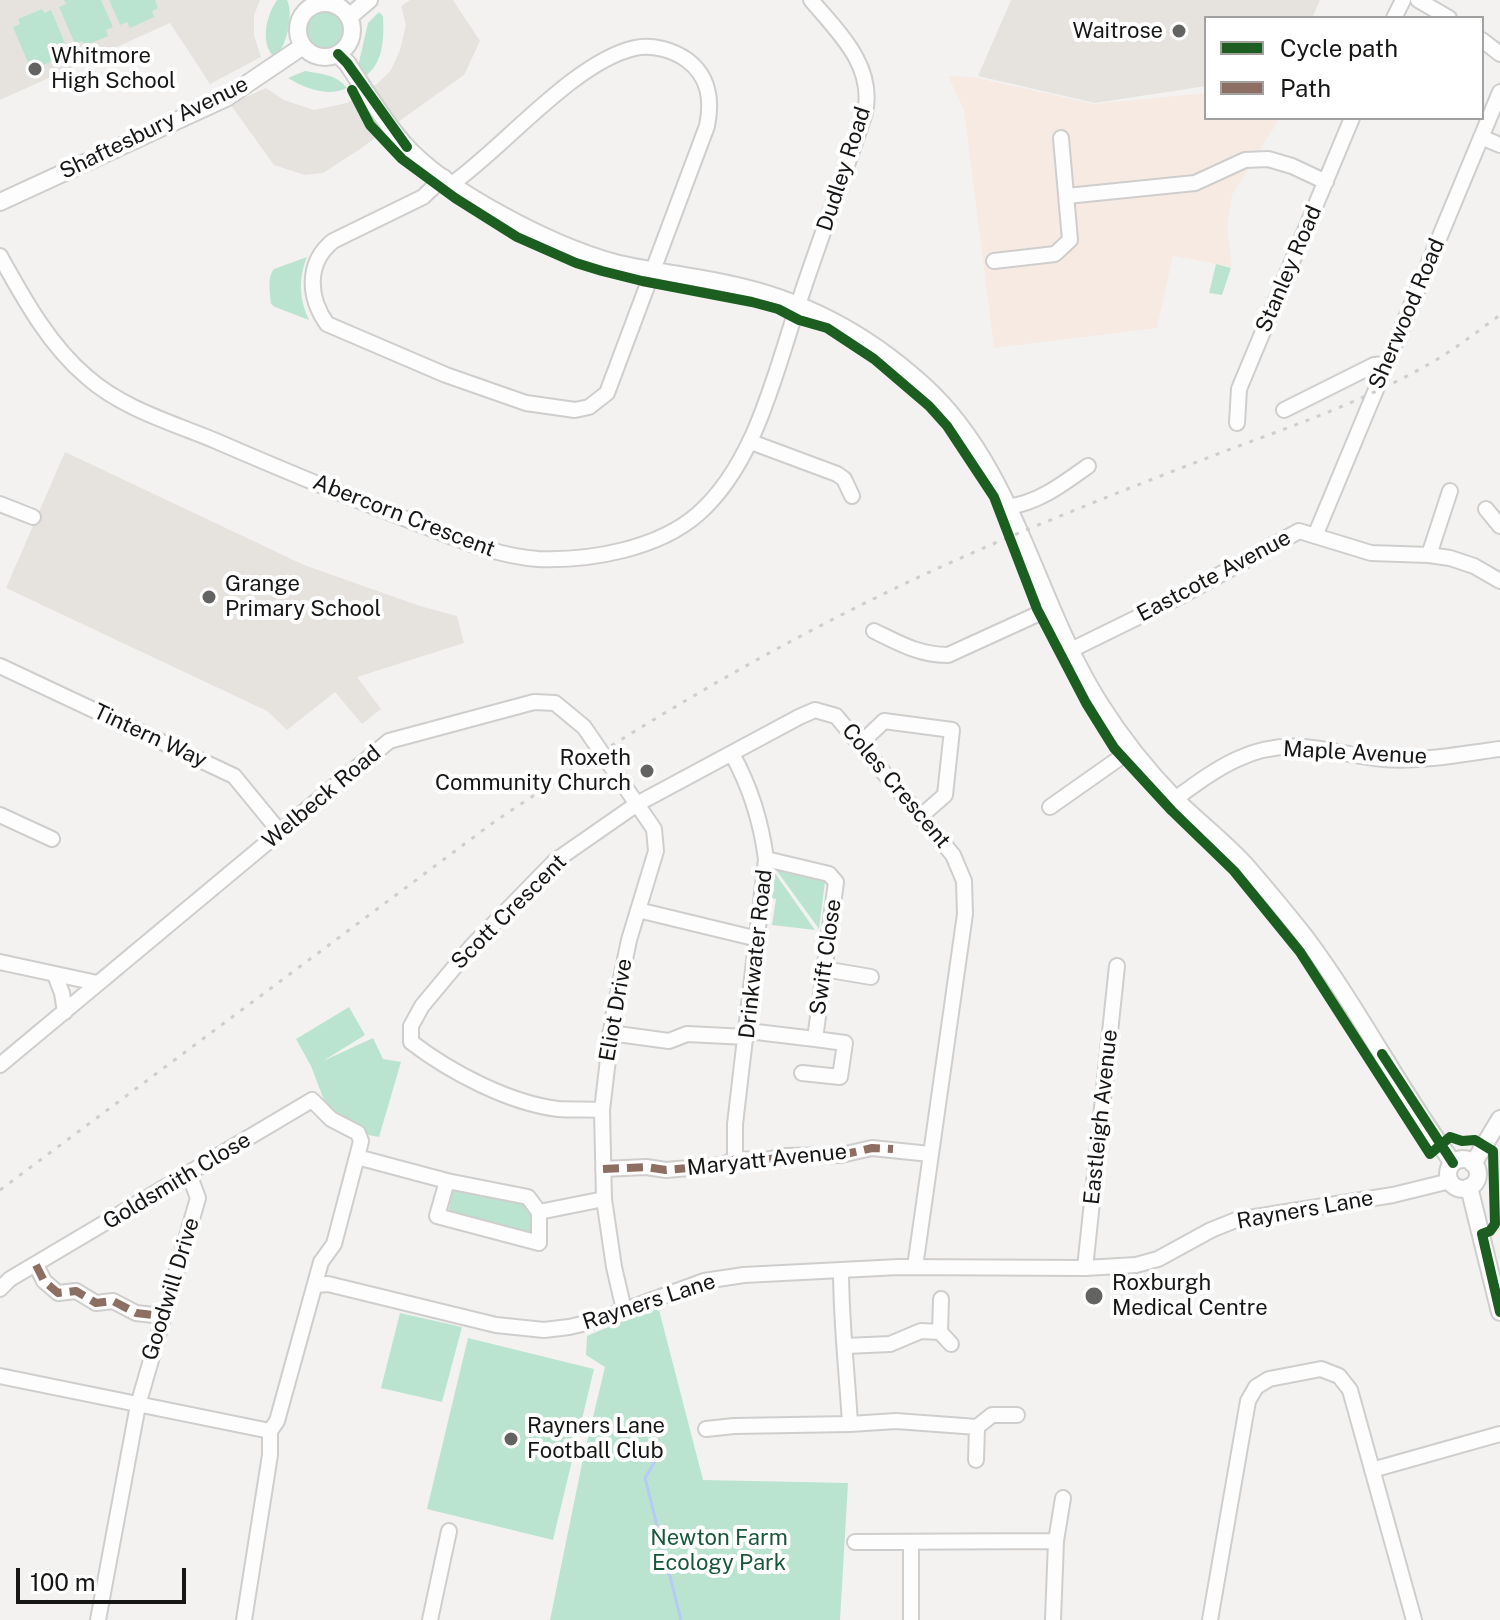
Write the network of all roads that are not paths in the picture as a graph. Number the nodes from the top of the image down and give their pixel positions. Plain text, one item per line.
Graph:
1 (369, 0) edge
2 (811, 0) edge
3 (1418, 0) edge
4 (309, 3) edge
5 (1446, 16) edge
6 (349, 17) junction
7 (1484, 42) edge
8 (303, 46) junction
9 (338, 54) junction
10 (1500, 54) edge
11 (1500, 92) edge
12 (1351, 120) edge
13 (1481, 137) junction
14 (1061, 138) dead end
15 (1500, 145) edge
16 (448, 180) junction
17 (1326, 182) junction
18 (1067, 196) junction
19 (0, 202) edge
20 (0, 256) edge
21 (994, 261) dead end
22 (653, 271) junction
23 (798, 305) junction
24 (1386, 364) junction
25 (1284, 410) dead end
26 (1237, 423) dead end
27 (751, 442) junction
28 (1088, 466) dead end
29 (1450, 491) dead end
30 (852, 496) dead end
31 (0, 504) edge
32 (1007, 507) junction
33 (1486, 509) dead end
34 (33, 517) dead end
35 (1500, 526) edge
36 (1315, 536) junction
37 (1429, 555) junction
38 (1499, 578) edge
39 (1051, 608) junction
40 (874, 631) dead end
41 (1071, 650) junction
42 (0, 666) edge
43 (861, 743) junction
44 (1500, 749) edge
45 (1131, 750) junction
46 (732, 754) junction
47 (1175, 799) junction
48 (637, 804) junction
49 (1050, 807) dead end
50 (0, 815) edge
51 (921, 816) junction
52 (280, 832) junction
53 (52, 839) dead end
54 (766, 859) junction
55 (638, 910) junction
56 (758, 939) junction
57 (0, 962) edge
58 (1117, 966) dead end
59 (824, 969) junction
60 (55, 975) junction
61 (871, 977) dead end
62 (97, 983) junction
63 (65, 1012) junction
64 (610, 1033) junction
65 (747, 1034) junction
66 (815, 1039) junction
67 (0, 1065) edge
68 (802, 1073) dead end
69 (602, 1110) junction
70 (1500, 1119) edge
71 (930, 1154) junction
72 (357, 1157) junction
73 (735, 1159) junction
74 (1453, 1163) junction
75 (1473, 1164) junction
76 (603, 1169) junction
77 (189, 1174) junction
78 (447, 1181) junction
79 (1450, 1181) junction
80 (1469, 1187) junction
81 (604, 1199) junction
82 (539, 1212) junction
83 (39, 1264) junction
84 (915, 1267) junction
85 (1085, 1268) junction
86 (841, 1270) junction
87 (317, 1285) junction
88 (0, 1289) edge
89 (941, 1299) dead end
90 (624, 1310) junction
91 (1500, 1312) edge
92 (162, 1316) junction
93 (940, 1332) junction
94 (951, 1344) dead end
95 (846, 1346) junction
96 (0, 1376) edge
97 (138, 1405) junction
98 (1017, 1415) dead end
99 (850, 1424) junction
100 (977, 1427) junction
101 (706, 1429) dead end
102 (270, 1431) junction
103 (1500, 1434) edge
104 (976, 1460) dead end
105 (1372, 1470) junction
106 (1063, 1498) dead end
107 (449, 1531) dead end
108 (1056, 1541) junction
109 (855, 1542) dead end
110 (911, 1543) junction
111 (98, 1620) edge
112 (244, 1620) edge
113 (430, 1620) edge
114 (911, 1620) edge
115 (1053, 1620) edge
116 (1210, 1620) edge
117 (1414, 1620) edge

1 - 6 street
2 - 23 street, Dudley Road
3 - 5 street
4 - 6 street
4 - 8 street
6 - 9 street
7 - 10 street
8 - 9 street
8 - 19 street, Shaftesbury Avenue
9 - 16 street
11 - 13 street, Sherwood Road
12 - 17 street, Stanley Road
13 - 15 street
13 - 24 street, Sherwood Road
14 - 18 street
16 - 22 street
16 - 22 street
16 - 22 street
17 - 18 street
17 - 26 street, Stanley Road
18 - 21 street
20 - 27 street, Abercorn Crescent
22 - 23 street
23 - 27 street, Abercorn Crescent
23 - 32 street
24 - 25 street
24 - 36 street, Sherwood Road
27 - 30 street
28 - 32 street
29 - 37 street
31 - 34 street
32 - 39 street
33 - 35 street
36 - 37 street, Eastcote Avenue
36 - 41 street, Eastcote Avenue
37 - 38 street, Eastcote Avenue
39 - 40 street
39 - 41 street
41 - 45 street
42 - 52 street, Tintern Way
43 - 46 street, Coles Crescent
43 - 51 street, Coles Crescent
43 - 51 street
44 - 47 street, Maple Avenue
45 - 47 street
45 - 49 street
46 - 48 street, Coles Crescent
46 - 54 street, Drinkwater Road
47 - 74 street
48 - 52 street, Welbeck Road
48 - 55 street, Eliot Drive
48 - 69 street, Scott Crescent
50 - 53 street
51 - 71 street, Coles Crescent
52 - 62 street, Welbeck Road
54 - 56 street, Drinkwater Road
54 - 59 street, Swift Close
55 - 56 street
55 - 64 street, Eliot Drive
56 - 65 street, Drinkwater Road
57 - 60 street
58 - 85 street, Eastleigh Avenue
59 - 61 street
59 - 66 street, Swift Close
60 - 62 street
60 - 63 street
62 - 63 street, Welbeck Road
63 - 67 street, Welbeck Road
64 - 65 street, Swift Close
64 - 69 street, Eliot Drive
65 - 66 street, Swift Close
65 - 73 street, Drinkwater Road
66 - 68 street
69 - 76 street, Eliot Drive
70 - 75 street
71 - 73 street, Maryatt Avenue
71 - 84 street, Coles Crescent
72 - 77 street, Goldsmith Close
72 - 78 street
72 - 87 street
73 - 76 street, Maryatt Avenue
74 - 75 street
74 - 79 street
75 - 80 street
76 - 81 street, Eliot Drive
77 - 83 street, Goldsmith Close
77 - 92 street, Goodwill Drive
78 - 82 street
78 - 82 street
79 - 80 street
79 - 85 street, Rayners Lane
80 - 91 street
81 - 82 street
81 - 90 street, Eliot Drive
83 - 88 street, Goldsmith Close
83 - 92 street
84 - 85 street, Rayners Lane
84 - 86 street, Rayners Lane
86 - 90 street, Rayners Lane
86 - 95 street
87 - 90 street, Rayners Lane
87 - 102 street
89 - 93 street
92 - 97 street, Goodwill Drive
93 - 94 street
93 - 95 street
95 - 99 street
96 - 97 street
97 - 102 street
97 - 111 street, Goodwill Drive
98 - 100 street
99 - 100 street
99 - 101 street
100 - 104 street
102 - 112 street
103 - 105 street
105 - 116 street
105 - 117 street
106 - 108 street
107 - 113 street
108 - 110 street
108 - 115 street
109 - 110 street
110 - 114 street

